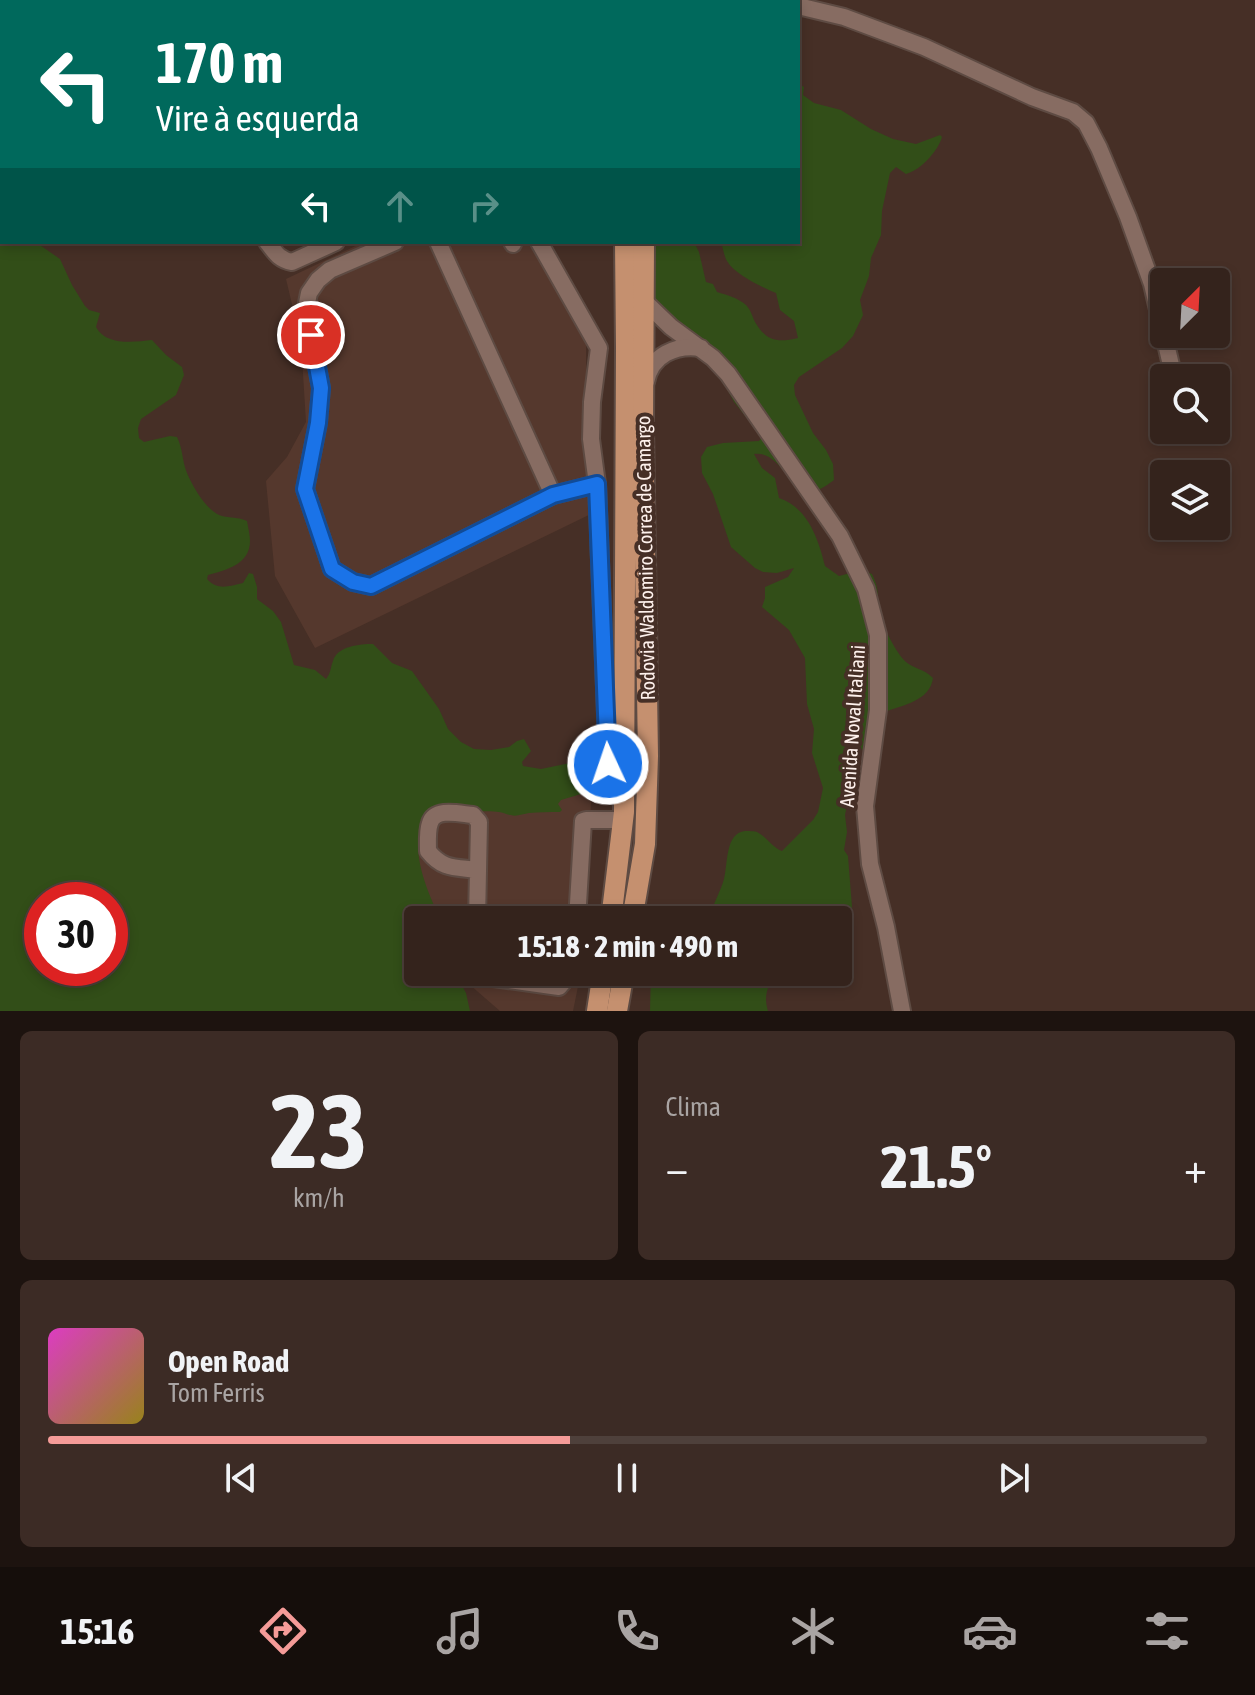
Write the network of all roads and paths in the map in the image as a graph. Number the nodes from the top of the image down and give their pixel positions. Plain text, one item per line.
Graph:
1 (800, 6) edge
2 (268, 244) edge
3 (332, 244) edge
4 (390, 244) edge
5 (439, 244) edge
6 (540, 244) edge
7 (625, 244) edge
8 (644, 244) edge
9 (644, 301) junction
10 (626, 347) junction
11 (599, 348) junction
12 (702, 349) junction
13 (1170, 364) edge
14 (644, 391) junction
15 (597, 484) junction
16 (553, 495) junction
17 (624, 816) junction
18 (478, 870) dead end
19 (477, 906) edge
20 (578, 906) edge
21 (613, 906) edge
22 (634, 906) edge
23 (601, 986) edge
24 (621, 986) edge
25 (597, 1011) edge
26 (617, 1011) edge
27 (902, 1011) edge

1 - 13 street
2 - 3 street
4 - 16 street
5 - 16 street
6 - 11 street
7 - 10 main road, Rodovia Waldomiro Correa de Camargo
8 - 9 main road, Rodovia Waldomiro Correa de Camargo
9 - 12 street, Avenida Noval Italiani
9 - 14 main road, Rodovia Waldomiro Correa de Camargo
10 - 11 street
10 - 17 main road, Rodovia Waldomiro Correa de Camargo
11 - 15 street
12 - 14 street
12 - 27 street, Avenida Noval Italiani
14 - 22 main road, Rodovia Waldomiro Correa de Camargo
15 - 16 street
15 - 17 street
17 - 20 street
17 - 21 main road, Rodovia Waldomiro Correa de Camargo
18 - 19 street
23 - 25 main road
24 - 26 main road

